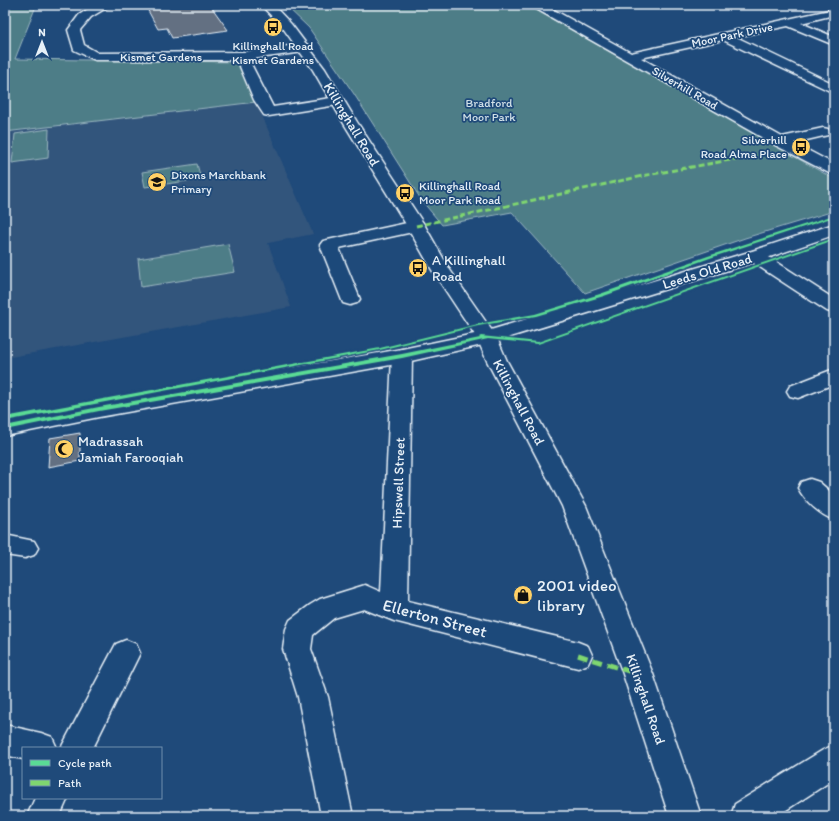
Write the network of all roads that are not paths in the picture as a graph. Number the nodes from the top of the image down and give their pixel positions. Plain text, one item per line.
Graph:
1 (105, 5) edge
2 (267, 5) edge
3 (540, 5) edge
4 (834, 12) edge
5 (789, 22) junction
6 (726, 37) junction
7 (834, 41) edge
8 (304, 48) junction
9 (630, 57) junction
10 (245, 64) dead end
11 (834, 89) edge
12 (337, 101) junction
13 (823, 132) dead end
14 (780, 142) junction
15 (834, 170) edge
16 (416, 226) junction
17 (834, 229) edge
18 (756, 256) junction
19 (350, 298) dead end
20 (834, 307) edge
21 (487, 338) junction
22 (402, 356) junction
23 (834, 376) edge
24 (798, 391) dead end
25 (5, 428) edge
26 (810, 488) dead end
27 (834, 510) edge
28 (394, 610) junction
29 (126, 653) dead end
30 (578, 654) dead end
31 (5, 740) edge
32 (36, 747) edge
33 (78, 747) edge
34 (834, 760) edge
35 (52, 799) edge
36 (43, 816) edge
37 (336, 816) edge
38 (685, 816) edge
39 (747, 816) edge

1 - 8 main road, Kismet Gardens
2 - 8 main road, Killinghall Road
3 - 9 main road, Silverhill Road
4 - 5 main road, Moor Park Drive
5 - 6 main road, Moor Park Drive
5 - 7 main road
6 - 9 main road, Moor Park Drive
6 - 11 main road
8 - 12 main road, Killinghall Road
9 - 14 main road, Silverhill Road
10 - 12 main road
12 - 16 main road, Killinghall Road
13 - 14 main road
14 - 15 main road, Silverhill Road
16 - 19 main road
16 - 21 main road, Killinghall Road
17 - 18 main road, Leeds Old Road
18 - 20 main road
18 - 21 main road, Leeds Old Road
21 - 22 main road, Leeds Old Road
21 - 38 main road, Killinghall Road
22 - 25 main road, Leeds Old Road
22 - 28 main road, Hipswell Street
23 - 24 main road
26 - 27 main road
28 - 30 main road, Ellerton Street
28 - 37 main road, Ellerton Street
29 - 33 main road
31 - 32 main road
34 - 39 main road
35 - 36 main road

